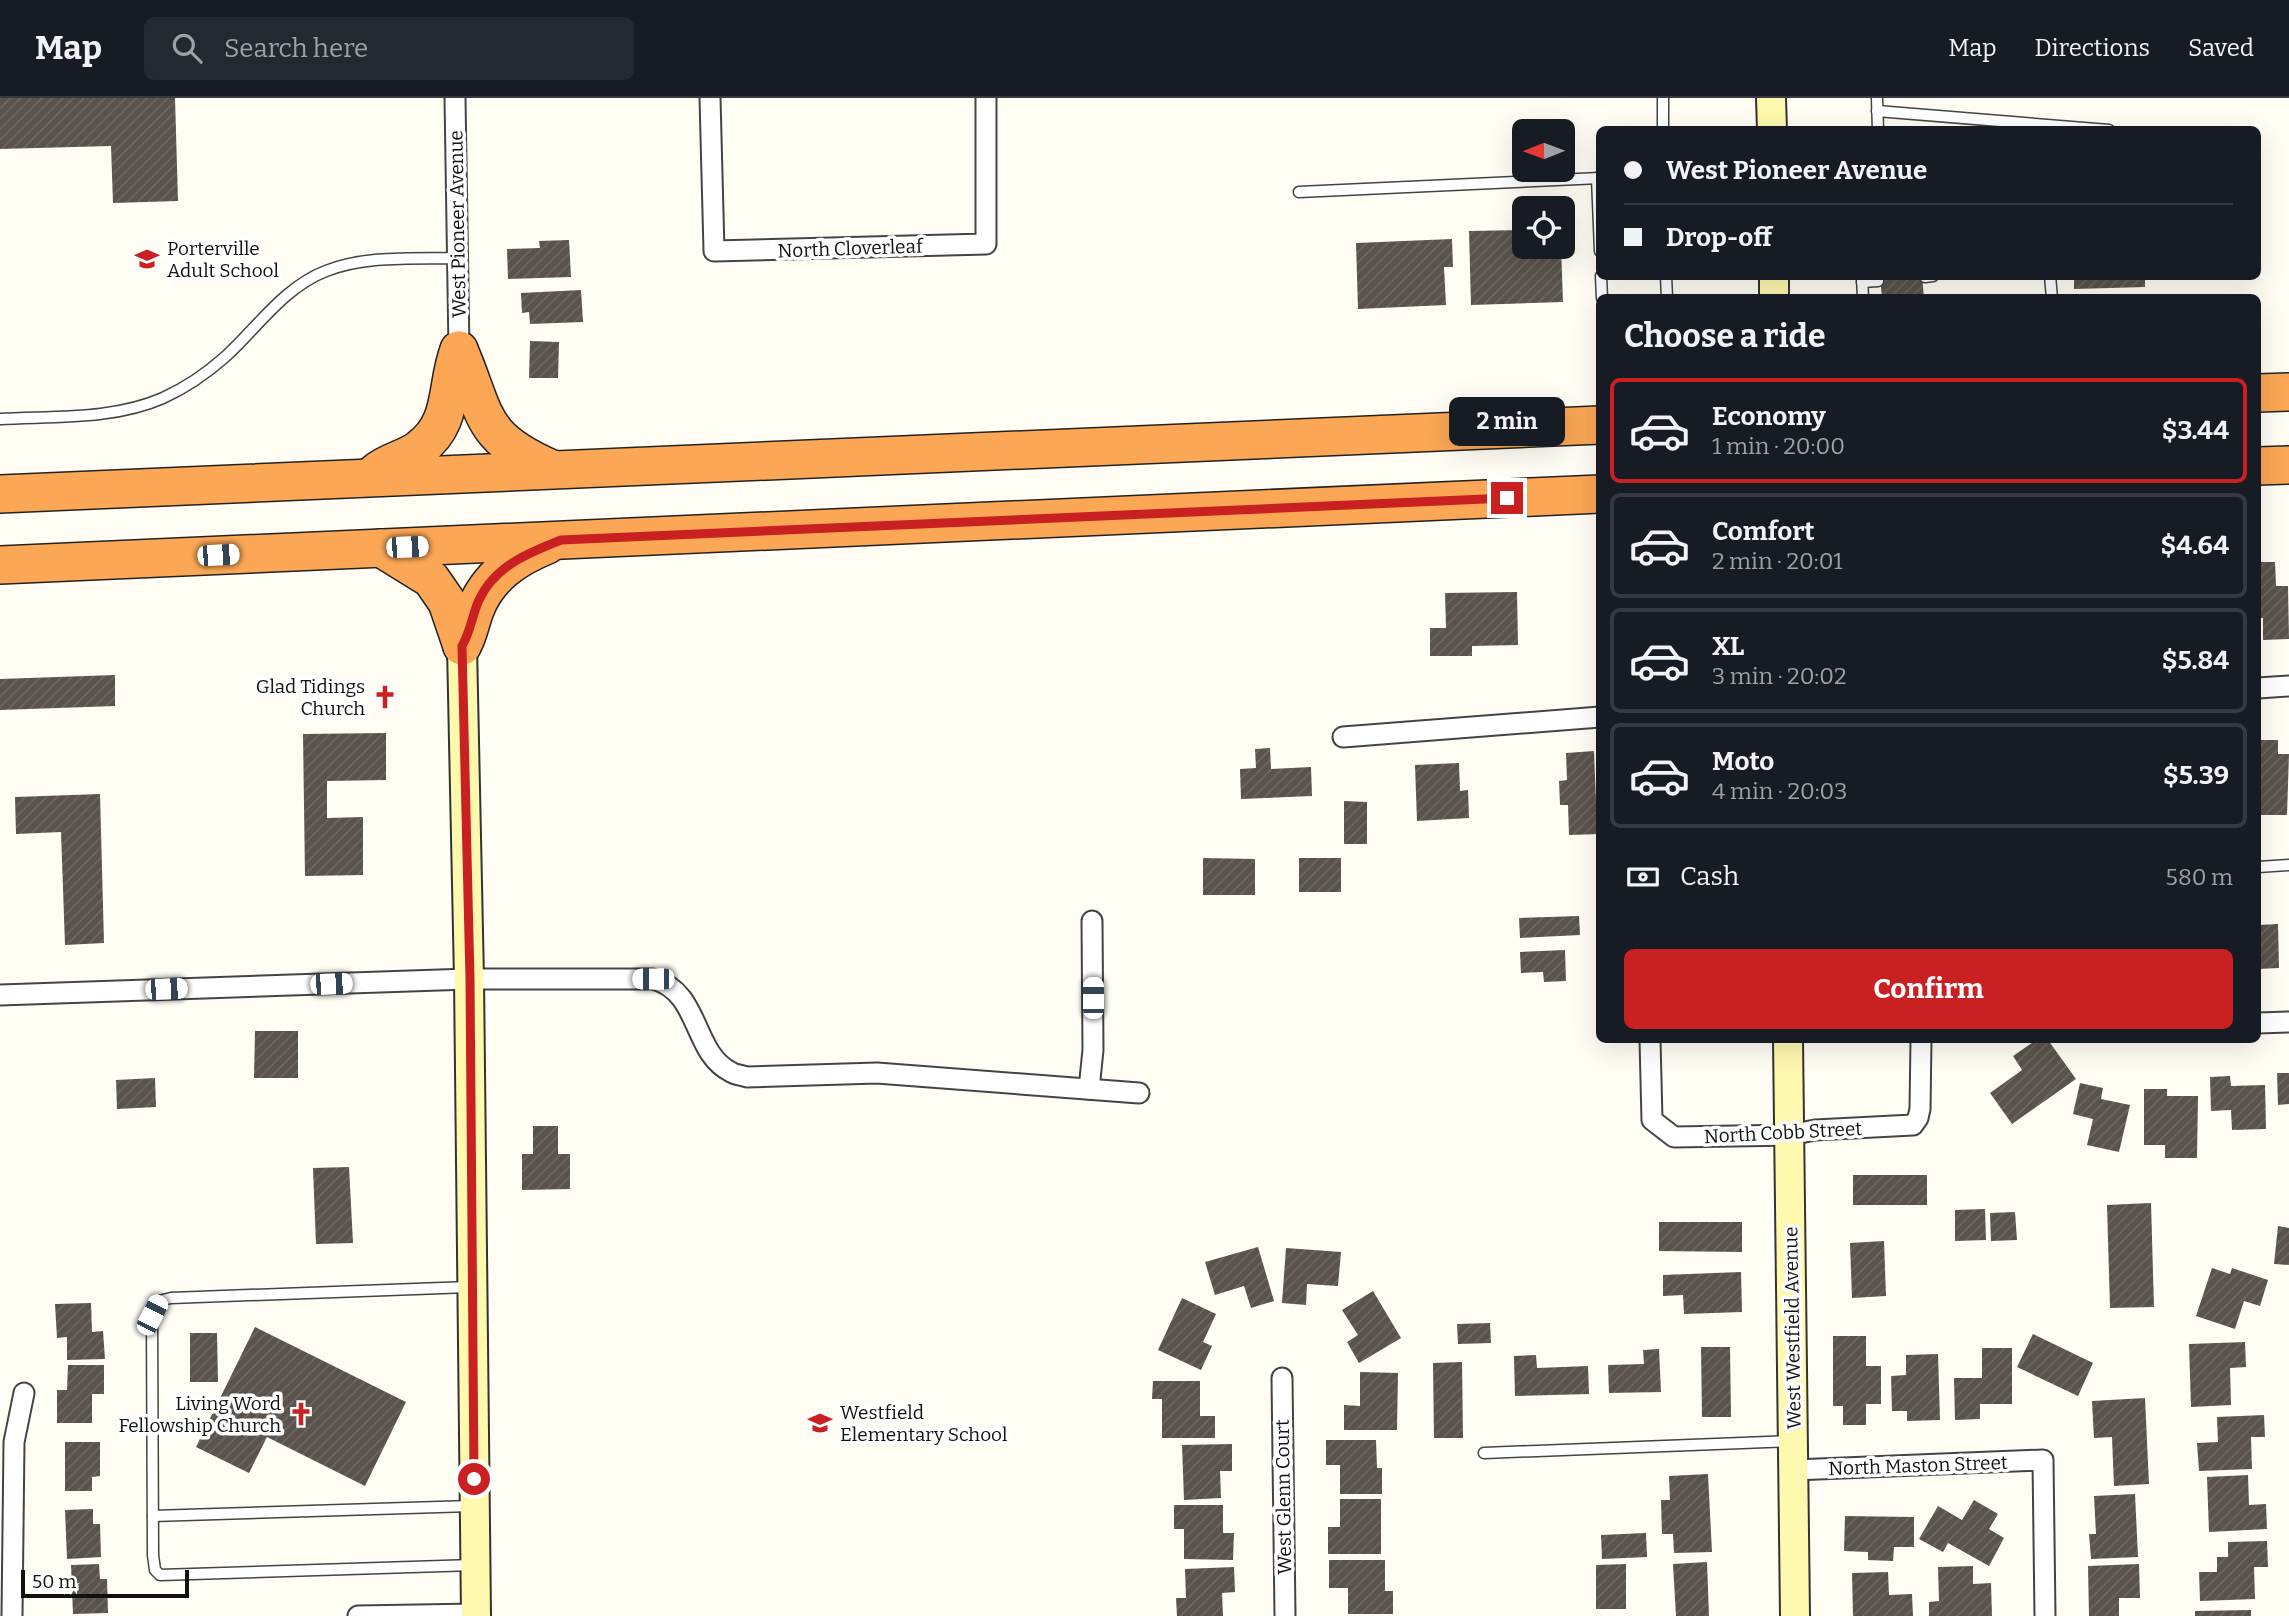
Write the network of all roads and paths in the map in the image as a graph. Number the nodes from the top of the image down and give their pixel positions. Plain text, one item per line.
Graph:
1 (455, 98) edge
2 (710, 98) edge
3 (986, 98) edge
4 (1663, 98) edge
5 (1771, 98) edge
6 (1877, 98) edge
7 (1877, 111) junction
8 (1663, 126) edge
9 (1772, 126) edge
10 (1878, 126) edge
11 (2060, 126) edge
12 (1596, 178) edge
13 (1299, 192) dead end
14 (458, 258) junction
15 (1870, 280) edge
16 (1878, 281) dead end
17 (459, 350) junction
18 (2289, 392) edge
19 (2261, 393) edge
20 (0, 419) edge
21 (1596, 425) edge
22 (2289, 465) edge
23 (2261, 466) edge
24 (552, 469) junction
25 (371, 477) junction
26 (0, 494) edge
27 (1596, 494) edge
28 (561, 540) junction
29 (381, 548) junction
30 (0, 565) edge
31 (462, 646) junction
32 (2289, 686) edge
33 (2261, 688) edge
34 (1596, 716) edge
35 (1343, 737) dead end
36 (2289, 865) edge
37 (2261, 867) edge
38 (1092, 921) dead end
39 (470, 979) junction
40 (0, 995) edge
41 (2289, 1022) edge
42 (2261, 1023) edge
43 (1650, 1043) edge
44 (1788, 1043) edge
45 (1921, 1043) edge
46 (1089, 1089) junction
47 (1139, 1093) dead end
48 (1790, 1135) junction
49 (472, 1287) junction
50 (1282, 1378) dead end
51 (24, 1393) dead end
52 (1794, 1441) junction
53 (7, 1443) edge
54 (1484, 1453) dead end
55 (1794, 1470) junction
56 (475, 1506) junction
57 (153, 1517) junction
58 (475, 1564) junction
59 (476, 1615) edge
60 (12, 1616) edge
61 (358, 1616) edge
62 (1285, 1616) edge
63 (1795, 1616) edge
64 (2045, 1616) edge

1 - 14 street, West Pioneer Avenue
2 - 3 street, North Cloverleaf
4 - 8 lane
5 - 9 street
6 - 7 lane
7 - 10 lane
7 - 11 lane
12 - 13 lane
14 - 17 street, West Pioneer Avenue
14 - 20 lane
15 - 16 lane
17 - 24 highway
17 - 25 highway
18 - 19 highway
21 - 24 highway
22 - 23 highway
24 - 25 highway
25 - 26 highway
27 - 28 highway
28 - 29 highway
28 - 31 highway
29 - 30 highway
29 - 31 highway
31 - 39 street
32 - 33 street
34 - 35 street
36 - 37 lane
38 - 46 street
39 - 40 street
39 - 46 street
39 - 49 street
41 - 42 street
43 - 48 street, North Cobb Street
44 - 48 street, West Westfield Avenue
45 - 48 street, North Cobb Street
46 - 47 street
48 - 52 street, West Westfield Avenue
49 - 56 street
49 - 57 lane
50 - 62 street, West Glenn Court
51 - 53 street
52 - 54 lane
52 - 55 street, West Westfield Avenue
53 - 60 street
55 - 63 street, West Westfield Avenue
55 - 64 street, North Maston Street
56 - 57 lane
56 - 58 street
57 - 58 lane
58 - 59 street
59 - 61 street

